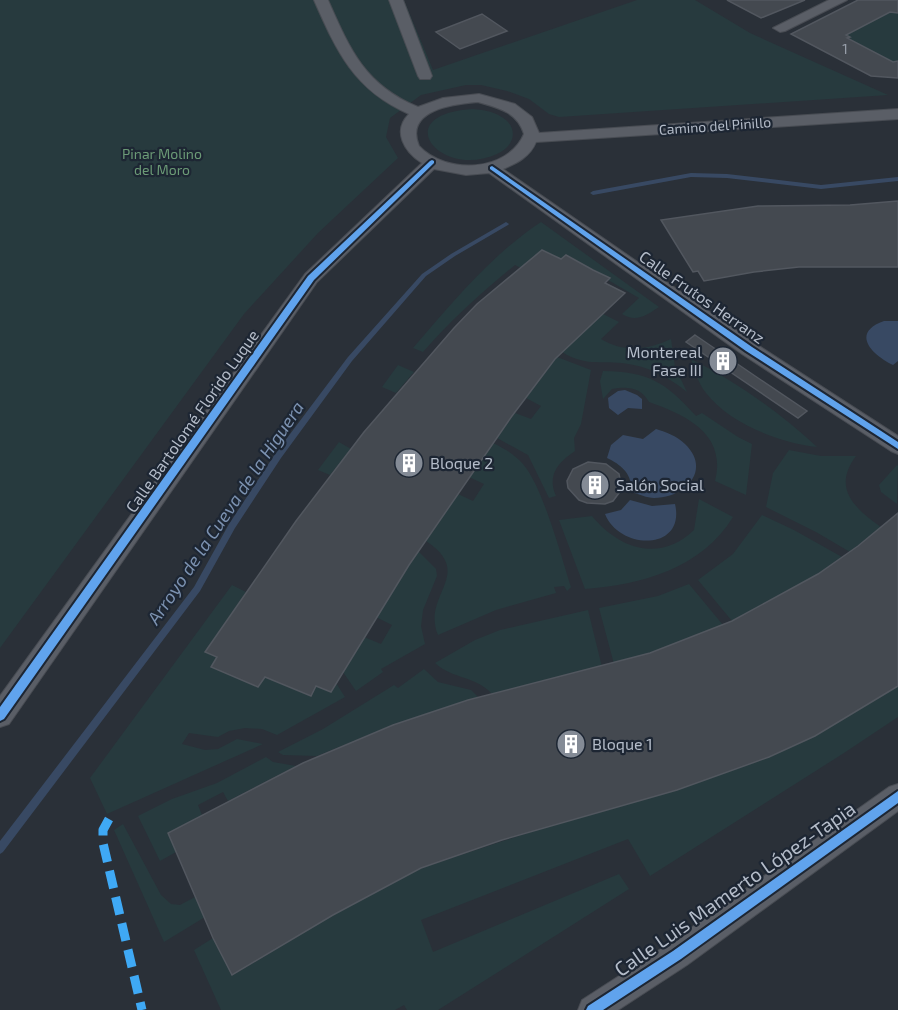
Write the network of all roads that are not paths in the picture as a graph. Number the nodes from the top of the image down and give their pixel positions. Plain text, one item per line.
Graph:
1 (321, 0) edge
2 (396, 0) edge
3 (840, 0) edge
4 (780, 28) dead end
5 (425, 76) dead end
6 (420, 113) junction
7 (898, 114) edge
8 (532, 138) junction
9 (432, 162) junction
10 (492, 168) junction
11 (898, 446) edge
12 (0, 716) edge
13 (898, 796) edge
14 (592, 1010) edge

1 - 6 street
2 - 5 street
3 - 4 street
6 - 8 street
6 - 9 street
7 - 8 street, Camino del Pinillo
8 - 10 street
9 - 10 street
9 - 12 street, Calle Bartolomé Florido Luque
10 - 11 street, Calle Frutos Herranz
13 - 14 street, Calle Luis Mamerto López-Tapia

